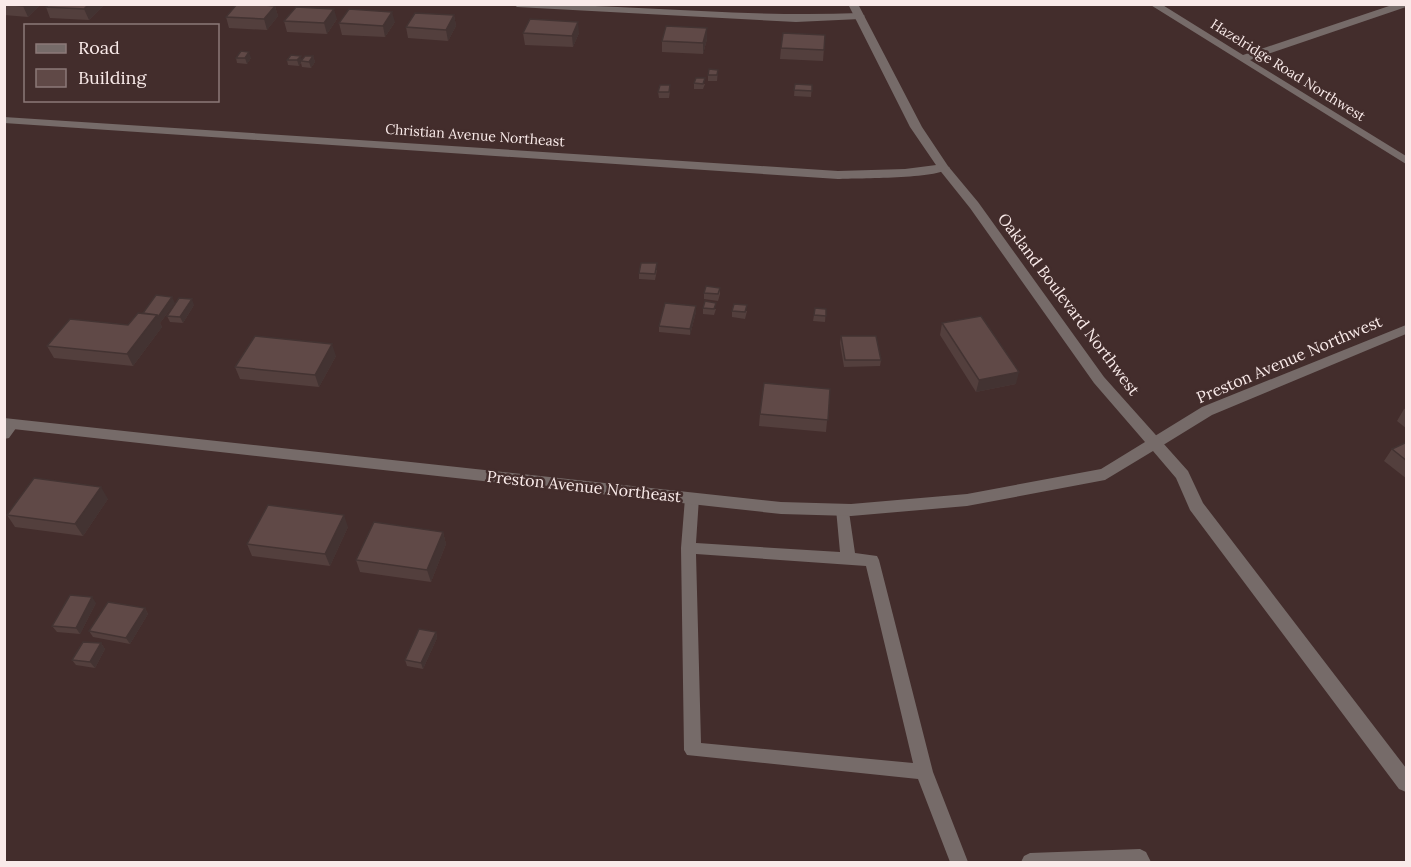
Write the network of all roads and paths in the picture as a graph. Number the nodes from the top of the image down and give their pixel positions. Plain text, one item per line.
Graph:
1 (517, 4) edge
2 (1153, 4) edge
3 (1406, 4) edge
4 (856, 10) edge
5 (1241, 59) junction
6 (4, 120) edge
7 (1407, 161) edge
8 (944, 168) junction
9 (1407, 329) edge
10 (7, 427) edge
11 (1155, 443) junction
12 (692, 498) junction
13 (843, 509) junction
14 (688, 548) junction
15 (848, 559) junction
16 (924, 772) junction
17 (1407, 783) edge
18 (958, 862) edge
19 (1030, 862) edge
20 (1142, 862) edge

1 - 4 street
2 - 5 street, Hazelridge Road Northwest
3 - 5 street
4 - 8 street, Oakland Boulevard Northwest
5 - 7 street, Hazelridge Road Northwest
6 - 8 street, Christian Avenue Northeast
8 - 11 street, Oakland Boulevard Northwest
9 - 11 street, Preston Avenue Northwest
10 - 12 street, Preston Avenue Northeast
11 - 13 street, Preston Avenue Northeast
11 - 17 street, Oakland Boulevard Northwest
12 - 13 street, Preston Avenue Northeast
12 - 14 lane
13 - 15 lane
14 - 15 lane
14 - 16 lane
15 - 16 lane
16 - 18 lane
19 - 20 lane

